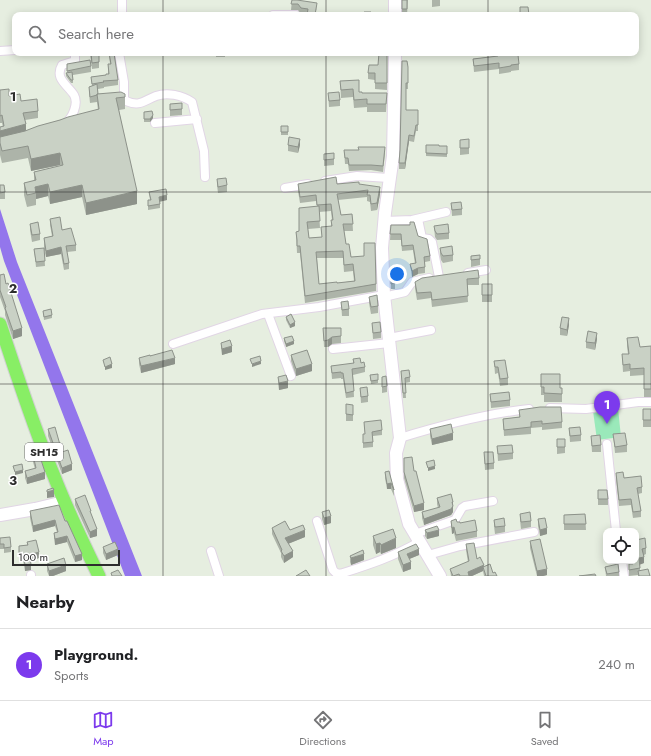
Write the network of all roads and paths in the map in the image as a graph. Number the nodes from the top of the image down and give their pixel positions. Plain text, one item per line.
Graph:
1 (122, 0) edge
2 (395, 0) edge
3 (122, 12) edge
4 (395, 12) edge
5 (12, 50) edge
6 (0, 51) edge
7 (75, 56) edge
8 (120, 56) edge
9 (395, 56) edge
10 (197, 119) junction
11 (155, 123) dead end
12 (57, 127) edge
13 (205, 177) dead end
14 (389, 178) junction
15 (285, 188) dead end
16 (446, 212) dead end
17 (418, 219) junction
18 (384, 221) junction
19 (486, 270) dead end
20 (458, 274) edge
21 (384, 296) junction
22 (268, 314) junction
23 (0, 324) edge
24 (431, 330) dead end
25 (389, 340) junction
26 (173, 344) dead end
27 (333, 350) dead end
28 (5, 352) edge
29 (291, 376) dead end
30 (651, 402) edge
31 (400, 438) junction
32 (607, 444) dead end
33 (494, 501) dead end
34 (64, 502) junction
35 (0, 515) edge
36 (316, 521) dead end
37 (616, 528) edge
38 (534, 532) dead end
39 (417, 538) junction
40 (211, 551) dead end
41 (428, 555) junction
42 (622, 564) edge
43 (99, 576) edge
44 (219, 576) edge
45 (440, 576) edge
46 (624, 576) edge

1 - 3 street
2 - 4 street
5 - 6 street
7 - 12 street
8 - 10 street
9 - 14 street
10 - 11 street
10 - 13 street
14 - 15 street
14 - 18 street
16 - 17 street
17 - 18 street
17 - 21 street
18 - 21 street
19 - 20 street
21 - 22 street
21 - 25 street
22 - 26 street
22 - 29 street
23 - 28 main road, SH15
24 - 25 street
25 - 27 street
25 - 31 street
28 - 34 main road, SH15
30 - 31 street
31 - 39 street
32 - 37 street
33 - 39 street
34 - 35 street
34 - 43 main road, SH15
36 - 39 street
38 - 41 street
39 - 41 street
40 - 44 street
41 - 45 street
42 - 46 street

